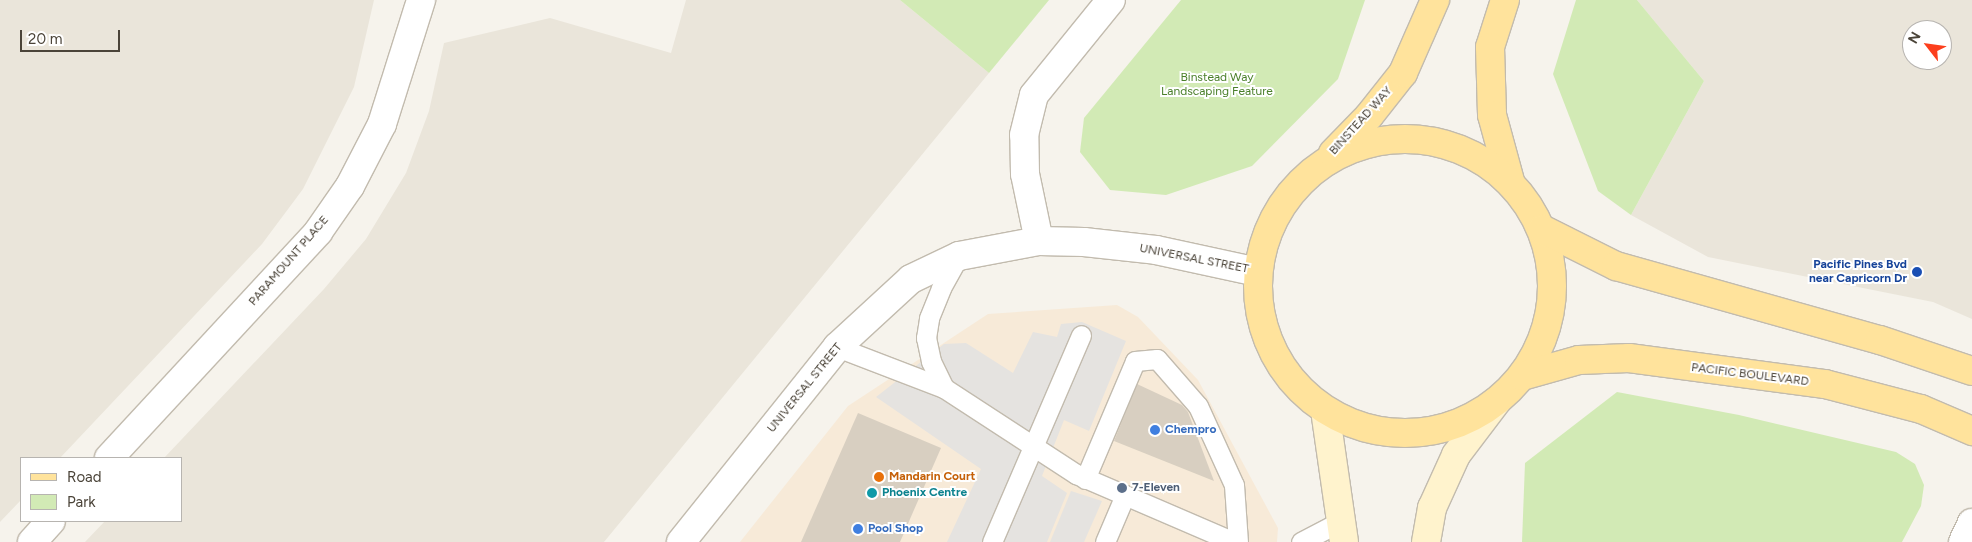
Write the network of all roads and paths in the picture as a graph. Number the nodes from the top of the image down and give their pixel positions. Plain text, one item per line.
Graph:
1 (421, 0) edge
2 (1111, 0) edge
3 (1435, 0) edge
4 (1504, 0) edge
5 (1325, 161) junction
6 (1510, 182) junction
7 (1542, 228) junction
8 (1040, 241) junction
9 (958, 256) junction
10 (1258, 272) junction
11 (1080, 335) dead end
12 (837, 347) junction
13 (1972, 371) edge
14 (1522, 376) junction
15 (944, 388) junction
16 (1497, 401) junction
17 (1325, 410) junction
18 (1972, 431) edge
19 (1033, 444) junction
20 (110, 457) edge
21 (1085, 478) junction
22 (1125, 495) junction
23 (50, 522) edge
24 (1972, 523) edge
25 (1344, 531) edge
26 (32, 542) edge
27 (682, 542) edge
28 (992, 542) edge
29 (1105, 542) edge
30 (1234, 542) edge
31 (1238, 542) edge
32 (1301, 542) edge
33 (1426, 542) edge
34 (1963, 542) edge

1 - 20 street, PARAMOUNT PLACE
2 - 8 street
3 - 5 main road, BINSTEAD WAY
4 - 6 main road
5 - 6 main road
5 - 10 main road
6 - 7 main road
7 - 13 main road
7 - 14 main road
8 - 9 street, UNIVERSAL STREET
8 - 10 street, UNIVERSAL STREET
9 - 12 street, UNIVERSAL STREET
9 - 15 lane
10 - 17 main road
11 - 19 lane
12 - 15 lane
12 - 27 street, UNIVERSAL STREET
14 - 16 main road
14 - 18 main road, PACIFIC BOULEVARD
15 - 19 lane
16 - 17 main road
16 - 33 main road
17 - 25 main road
19 - 21 lane
19 - 28 lane
21 - 22 lane
21 - 31 lane
22 - 29 lane
22 - 30 lane
23 - 26 street
24 - 34 street
25 - 32 lane

